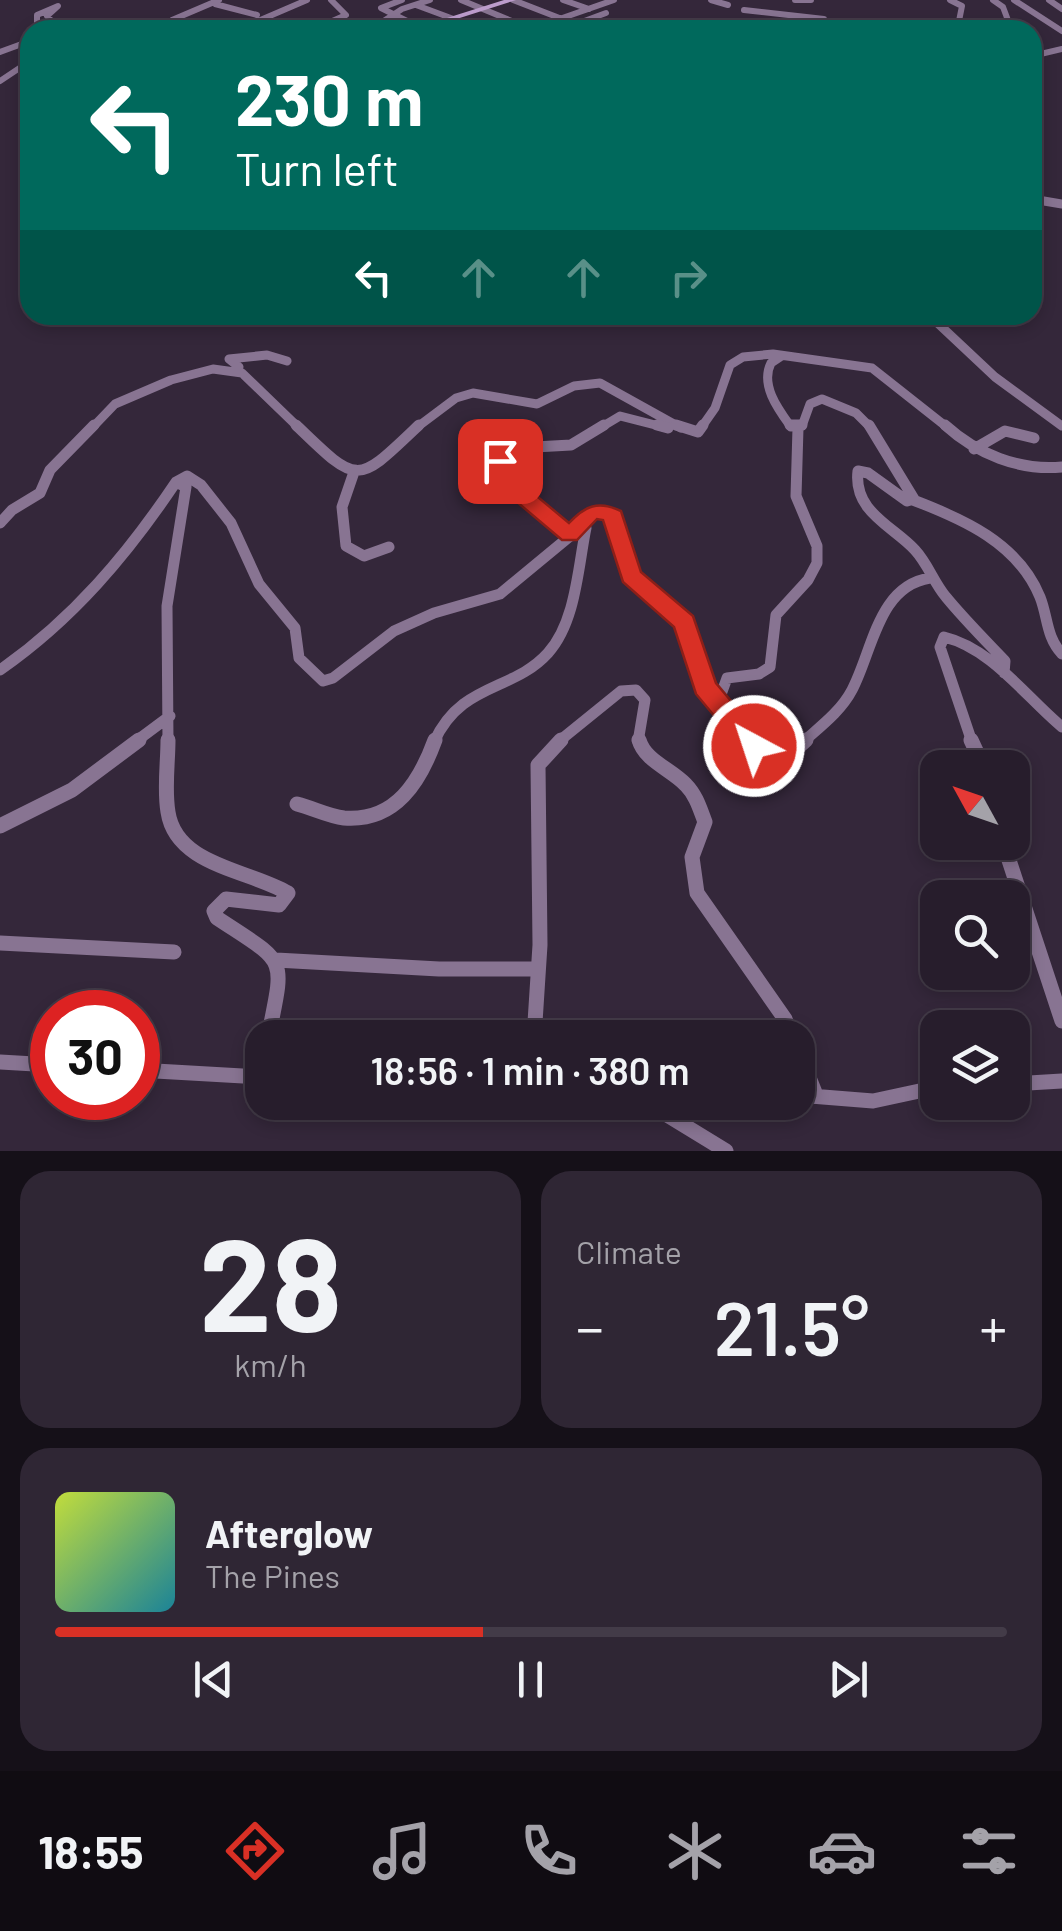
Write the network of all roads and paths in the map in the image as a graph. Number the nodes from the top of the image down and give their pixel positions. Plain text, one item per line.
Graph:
1 (307, 0) edge
2 (332, 0) edge
3 (402, 0) edge
4 (430, 0) edge
5 (461, 0) edge
6 (512, 0) edge
7 (563, 0) edge
8 (614, 0) edge
9 (711, 0) edge
10 (749, 0) edge
11 (777, 0) edge
12 (794, 0) edge
13 (811, 0) edge
14 (950, 0) edge
15 (993, 0) edge
16 (1014, 0) edge
17 (1049, 0) edge
18 (217, 2) edge
19 (416, 5) junction
20 (728, 5) dead end
21 (802, 7) dead end
22 (484, 9) junction
23 (589, 9) junction
24 (1062, 9) edge
25 (744, 10) junction
26 (770, 13) junction
27 (606, 14) dead end
28 (162, 15) dead end
29 (257, 15) dead end
30 (391, 16) junction
31 (797, 16) junction
32 (453, 18) junction
33 (824, 18) dead end
34 (176, 19) joint
35 (562, 19) junction
36 (37, 20) edge
37 (51, 20) edge
38 (255, 20) edge
39 (335, 20) edge
40 (385, 20) edge
41 (399, 20) edge
42 (446, 20) edge
43 (458, 20) edge
44 (508, 20) edge
45 (559, 20) edge
46 (589, 20) edge
47 (739, 20) edge
48 (767, 20) edge
49 (795, 20) edge
50 (959, 20) edge
51 (1008, 20) edge
52 (1041, 20) edge
53 (940, 325) edge
54 (784, 355) junction
55 (286, 361) dead end
56 (255, 385) junction
57 (1062, 426) edge
58 (798, 428) junction
59 (696, 432) junction
60 (1034, 438) dead end
61 (974, 449) junction
62 (1062, 468) edge
63 (354, 472) junction
64 (176, 482) junction
65 (914, 500) junction
66 (0, 523) edge
67 (583, 524) junction
68 (571, 536) junction
69 (388, 547) dead end
70 (930, 578) junction
71 (1062, 654) edge
72 (0, 670) edge
73 (1004, 673) junction
74 (718, 703) junction
75 (170, 716) junction
76 (1062, 727) edge
77 (975, 750) edge
78 (297, 804) dead end
79 (0, 826) edge
80 (1008, 860) edge
81 (0, 943) edge
82 (174, 952) dead end
83 (276, 960) junction
84 (538, 969) junction
85 (272, 1020) edge
86 (535, 1020) edge
87 (785, 1020) edge
88 (1062, 1021) edge
89 (0, 1062) edge
90 (30, 1064) edge
91 (160, 1070) edge
92 (245, 1072) edge
93 (1062, 1081) edge
94 (1030, 1083) edge
95 (920, 1091) edge
96 (816, 1095) edge
97 (675, 1120) edge
98 (726, 1151) edge

1 - 38 street
2 - 39 street
3 - 30 street
4 - 19 street
5 - 22 street
6 - 22 street
6 - 35 street
7 - 23 street
8 - 23 street
9 - 20 street
10 - 25 street
11 - 26 street
12 - 13 street
14 - 50 street
15 - 51 street
16 - 52 street
17 - 24 street
18 - 29 street
18 - 34 street
19 - 30 street
19 - 32 street
21 - 31 street
22 - 32 street
22 - 44 street
23 - 35 street
25 - 26 street
25 - 47 street
26 - 31 street
26 - 48 street
27 - 46 street
28 - 34 street
30 - 40 street
30 - 41 street
31 - 33 street
31 - 49 street
32 - 42 street
32 - 43 street
35 - 45 street
36 - 37 street
53 - 57 street
54 - 58 street
54 - 59 street
54 - 61 street
55 - 56 street
56 - 63 street
56 - 66 street
58 - 65 street
58 - 74 street
59 - 63 street
59 - 68 street
60 - 61 street
61 - 62 street
63 - 69 street
64 - 68 street
64 - 72 street
64 - 75 street
65 - 70 street
65 - 71 street
67 - 68 street
67 - 74 street
67 - 78 street
70 - 73 street
70 - 74 street
73 - 76 street
73 - 77 street
75 - 79 street
75 - 83 street
80 - 88 street
81 - 82 street
83 - 84 street
83 - 85 street
84 - 86 street
84 - 87 street
89 - 90 street
91 - 92 street
93 - 94 street
95 - 96 street
97 - 98 street

